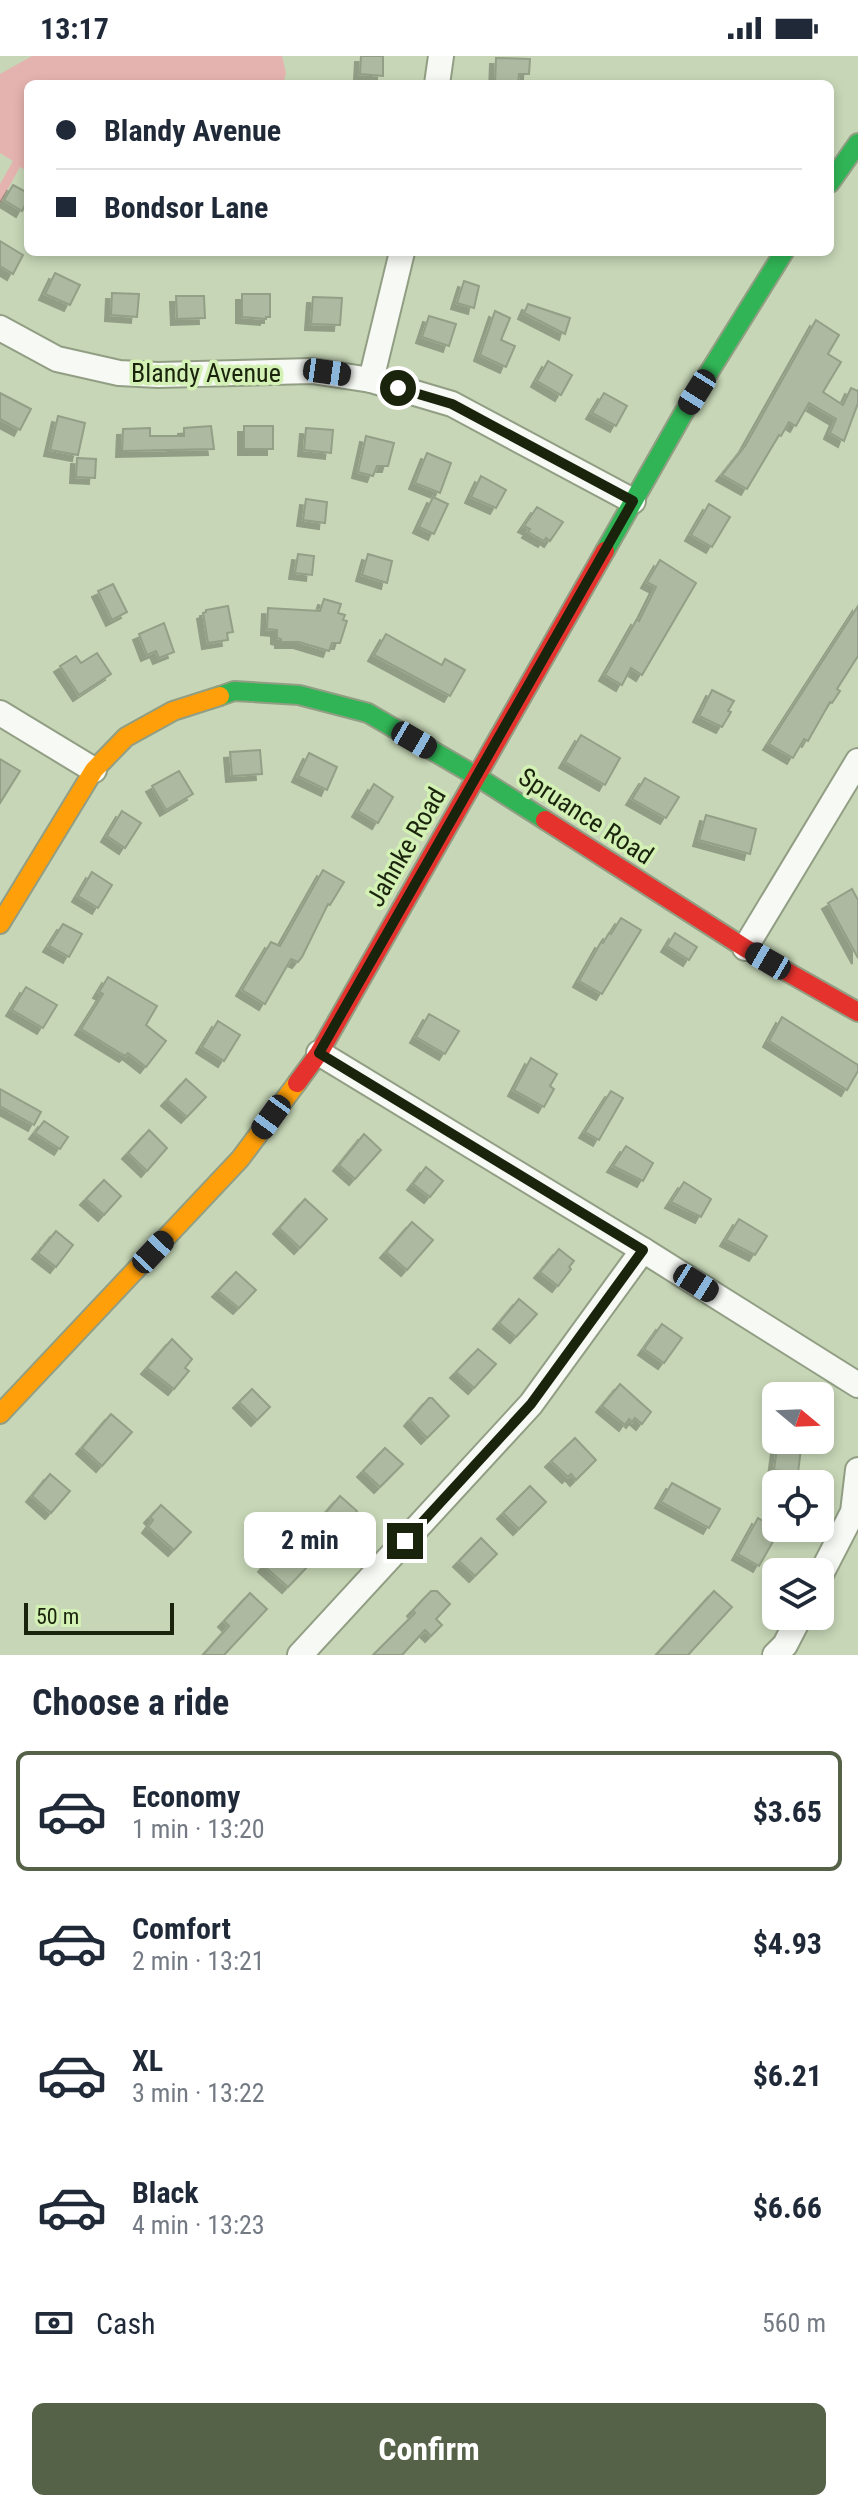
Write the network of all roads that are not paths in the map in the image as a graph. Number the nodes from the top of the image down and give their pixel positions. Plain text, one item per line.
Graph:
1 (441, 56) edge
2 (438, 80) edge
3 (858, 143) edge
4 (834, 177) edge
5 (401, 256) edge
6 (782, 256) edge
7 (0, 328) edge
8 (371, 380) junction
9 (633, 501) junction
10 (0, 713) edge
11 (858, 761) edge
12 (94, 770) junction
13 (476, 776) junction
14 (0, 924) edge
15 (745, 948) junction
16 (858, 1012) edge
17 (319, 1053) junction
18 (643, 1250) junction
19 (858, 1385) edge
20 (0, 1414) edge
21 (858, 1470) edge
22 (829, 1558) edge
23 (793, 1630) edge
24 (300, 1655) edge
25 (775, 1655) edge

1 - 2 street
3 - 4 main road
5 - 8 street
6 - 9 main road, Jahnke Road
7 - 8 street, Blandy Avenue
8 - 9 street, Blandy Avenue
9 - 13 main road, Jahnke Road
10 - 12 street
11 - 15 street
12 - 13 main road, Spruance Road
12 - 14 main road, Spruance Road
13 - 15 main road, Spruance Road
13 - 17 main road, Jahnke Road
15 - 16 main road, Spruance Road
17 - 18 street
17 - 20 main road, Jahnke Road
18 - 19 street
18 - 24 street
21 - 22 street
23 - 25 street

